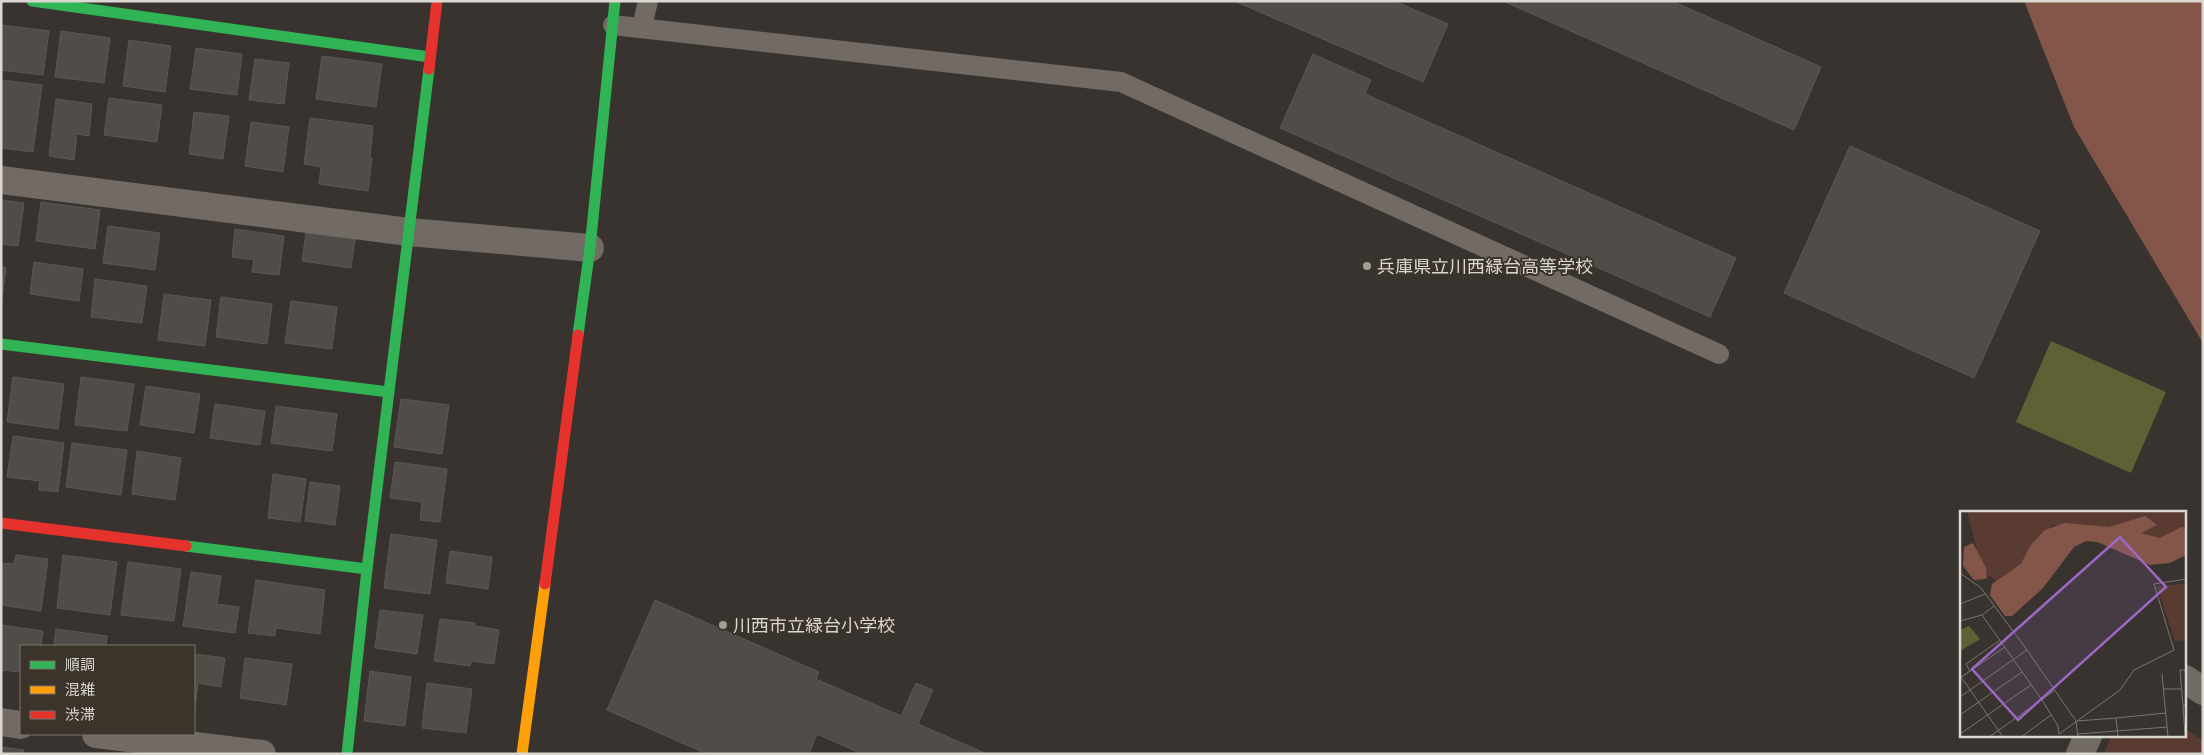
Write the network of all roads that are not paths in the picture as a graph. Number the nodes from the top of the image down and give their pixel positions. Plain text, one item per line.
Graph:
1 (32, 1) edge
2 (437, 1) edge
3 (615, 1) edge
4 (648, 1) edge
5 (613, 25) junction
6 (642, 27) junction
7 (430, 57) junction
8 (1, 180) edge
9 (409, 232) junction
10 (590, 248) junction
11 (1, 344) edge
12 (1719, 354) dead end
13 (389, 392) junction
14 (1, 523) edge
15 (367, 569) junction
16 (2186, 680) edge
17 (2203, 691) edge
18 (1, 722) edge
19 (20, 725) edge
20 (104, 735) edge
21 (2087, 738) edge
22 (262, 754) edge
23 (347, 754) edge
24 (522, 754) edge
25 (2080, 754) edge

1 - 7 street
2 - 7 street
3 - 5 street
4 - 6 lane
5 - 6 lane
5 - 10 street
6 - 12 lane
7 - 9 street
8 - 9 street
9 - 10 street
9 - 13 street
10 - 24 street
11 - 13 street
13 - 15 street
14 - 15 street
15 - 23 street
16 - 17 street
18 - 19 street
20 - 22 street
21 - 25 street

